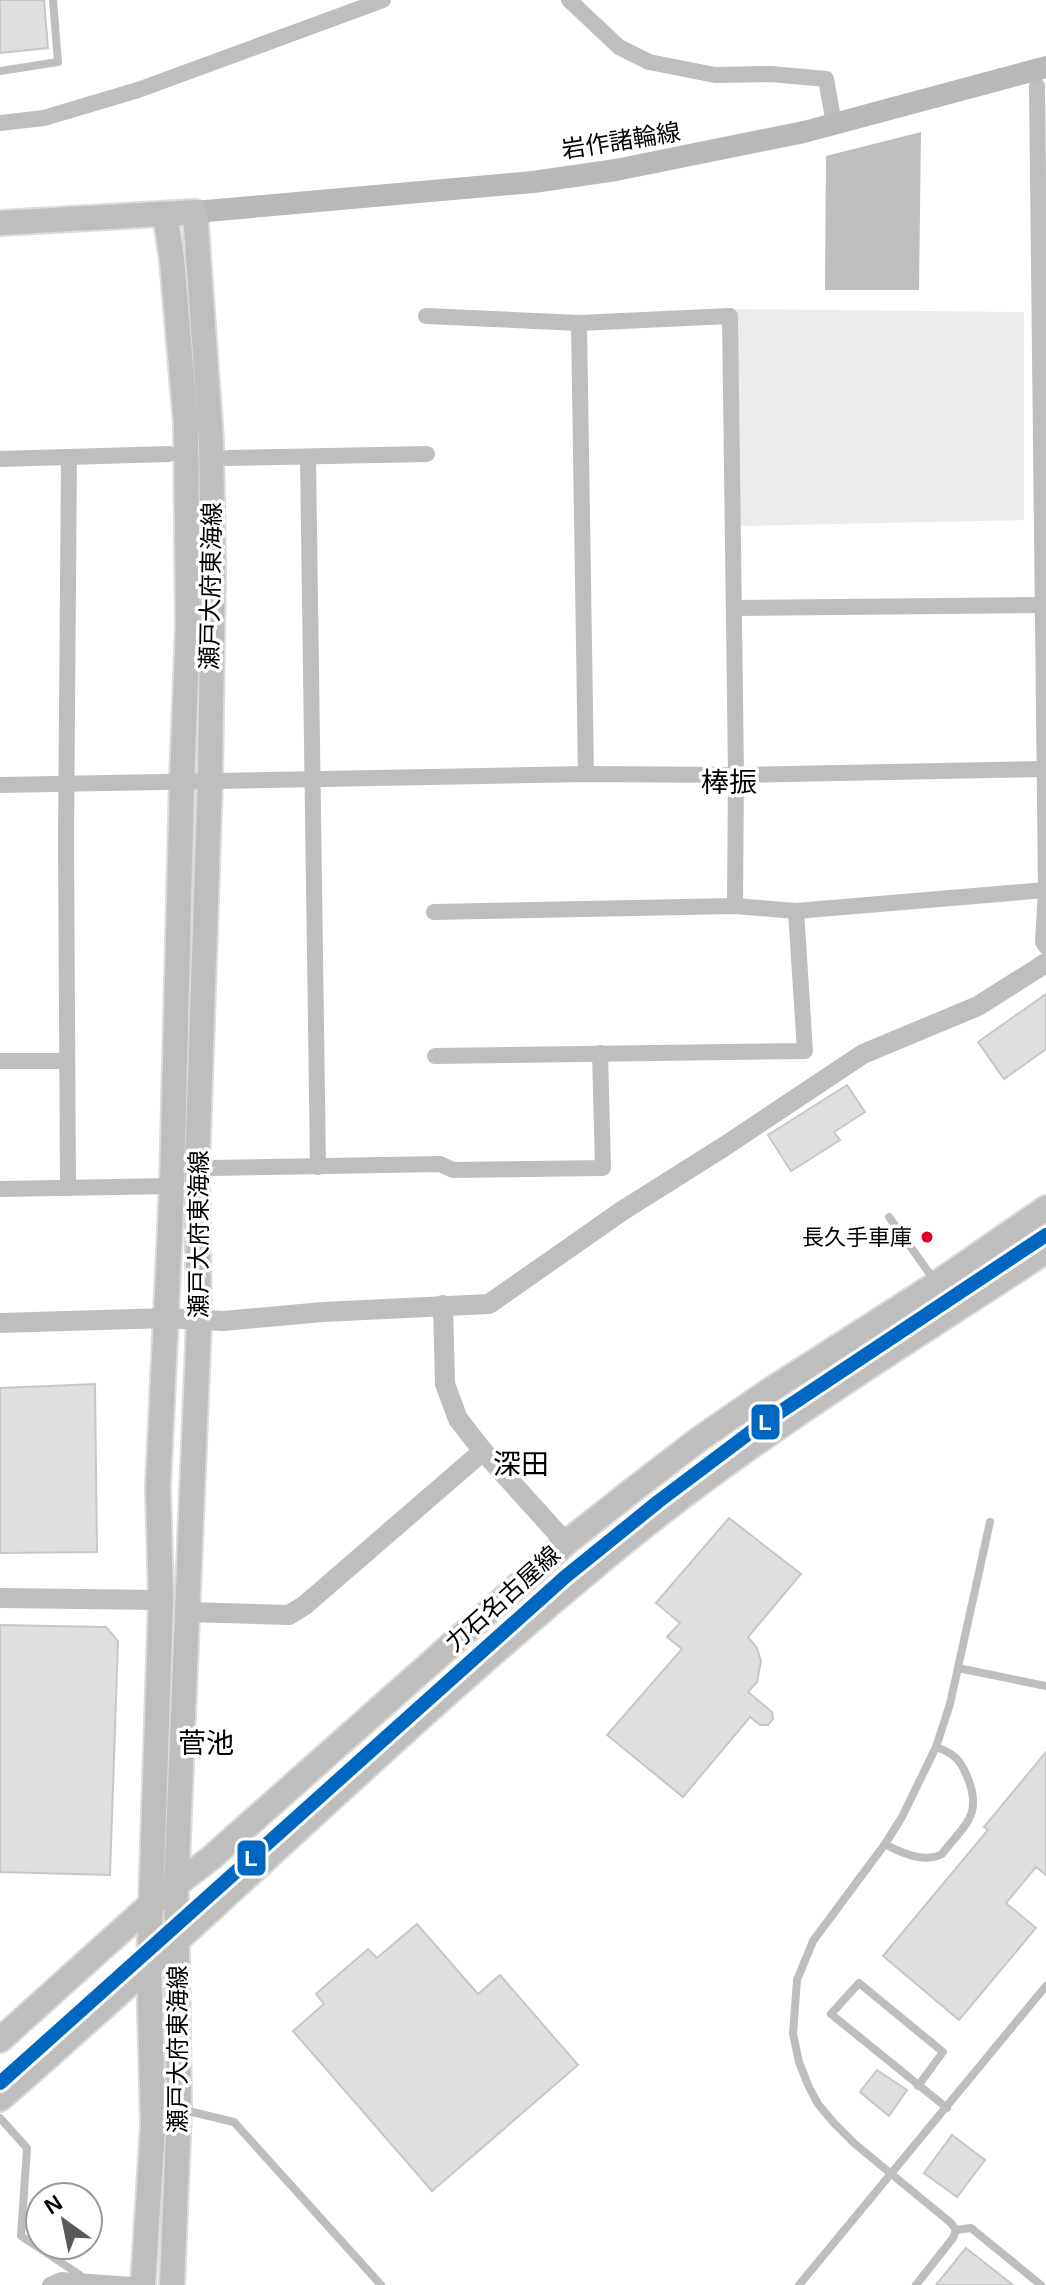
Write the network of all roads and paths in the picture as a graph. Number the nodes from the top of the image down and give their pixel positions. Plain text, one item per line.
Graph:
1 (53, 0) edge
2 (383, 0) edge
3 (569, 0) edge
4 (0, 71) edge
5 (1042, 76) edge
6 (0, 123) edge
7 (834, 124) junction
8 (195, 212) junction
9 (165, 214) junction
10 (0, 223) edge
11 (1043, 300) edge
12 (426, 316) dead end
13 (579, 323) junction
14 (169, 454) dead end
15 (427, 454) dead end
16 (69, 457) junction
17 (228, 458) dead end
18 (308, 458) junction
19 (0, 459) edge
20 (1044, 605) edge
21 (734, 608) junction
22 (1045, 710) edge
23 (1044, 769) junction
24 (586, 774) junction
25 (736, 775) junction
26 (182, 780) junction
27 (210, 780) junction
28 (311, 780) junction
29 (67, 784) junction
30 (0, 785) edge
31 (1046, 890) edge
32 (735, 906) junction
33 (796, 911) junction
34 (434, 912) dead end
35 (1046, 947) edge
36 (1046, 963) edge
37 (600, 1053) junction
38 (435, 1056) dead end
39 (0, 1061) edge
40 (66, 1061) junction
41 (197, 1166) junction
42 (318, 1167) junction
43 (172, 1186) junction
44 (68, 1188) junction
45 (0, 1189) edge
46 (1046, 1208) edge
47 (889, 1217) dead end
48 (1046, 1251) edge
49 (936, 1284) junction
50 (443, 1305) junction
51 (167, 1318) junction
52 (199, 1321) junction
53 (0, 1323) edge
54 (483, 1451) junction
55 (990, 1522) dead end
56 (566, 1543) junction
57 (0, 1598) edge
58 (161, 1600) junction
59 (187, 1612) junction
60 (958, 1668) junction
61 (1046, 1686) edge
62 (936, 1747) junction
63 (885, 1844) junction
64 (176, 1887) junction
65 (151, 1904) junction
66 (178, 1941) junction
67 (149, 1965) junction
68 (1046, 1986) edge
69 (0, 2040) edge
70 (918, 2086) junction
71 (0, 2099) edge
72 (947, 2108) junction
73 (179, 2109) junction
74 (0, 2118) edge
75 (892, 2173) junction
76 (956, 2230) junction
77 (56, 2282) edge
78 (132, 2285) edge
79 (143, 2285) edge
80 (172, 2285) edge
81 (381, 2285) edge
82 (799, 2285) edge
83 (916, 2285) edge
84 (1041, 2285) edge

1 - 4 lane
2 - 6 street
3 - 7 street
5 - 7 main road, 岩作諸輪線
5 - 11 street
7 - 8 main road, 岩作諸輪線
8 - 9 main road
8 - 27 main road, 瀬戸大府東海線
9 - 10 main road
9 - 26 main road, 瀬戸大府東海線
11 - 20 street
12 - 13 street
13 - 21 street
13 - 24 street
14 - 16 street
15 - 18 street
16 - 19 street
16 - 29 street
17 - 18 street
18 - 28 street
20 - 21 street
20 - 22 street
21 - 25 street
22 - 23 street
23 - 25 street
23 - 31 street
24 - 25 street
24 - 28 street
25 - 32 street
26 - 27 street
26 - 29 street
26 - 43 main road, 瀬戸大府東海線
27 - 28 street
27 - 41 main road, 瀬戸大府東海線
28 - 42 street
29 - 30 street
29 - 40 street
31 - 33 street
31 - 35 street
32 - 33 street
32 - 34 street
33 - 37 street
36 - 50 street
37 - 38 street
37 - 42 street
39 - 40 street
40 - 44 street
41 - 42 street
41 - 52 main road, 瀬戸大府東海線
43 - 44 street
43 - 51 main road, 瀬戸大府東海線
44 - 45 street
46 - 49 main road, 力石名古屋線
47 - 49 lane
48 - 66 main road, 力石名古屋線
49 - 56 main road, 力石名古屋線
50 - 52 street
50 - 54 street
51 - 52 street
51 - 53 street
51 - 58 main road, 瀬戸大府東海線
52 - 59 main road, 瀬戸大府東海線
54 - 56 street
54 - 59 street
55 - 60 lane
56 - 64 main road, 力石名古屋線
57 - 58 street
58 - 65 main road, 瀬戸大府東海線
59 - 64 main road, 瀬戸大府東海線
60 - 61 lane
60 - 62 lane
62 - 63 lane
62 - 63 lane
63 - 75 lane
64 - 65 main road, 力石名古屋線
64 - 66 main road, 瀬戸大府東海線
65 - 67 main road, 瀬戸大府東海線
65 - 69 main road, 力石名古屋線
66 - 67 main road, 力石名古屋線
66 - 73 main road, 瀬戸大府東海線
67 - 71 main road, 力石名古屋線
67 - 79 main road, 瀬戸大府東海線
68 - 72 lane
70 - 70 lane
70 - 72 lane
72 - 75 lane
73 - 80 main road, 瀬戸大府東海線
73 - 81 lane
74 - 77 lane
75 - 76 lane
75 - 82 lane
76 - 83 lane
76 - 84 lane
77 - 78 street

